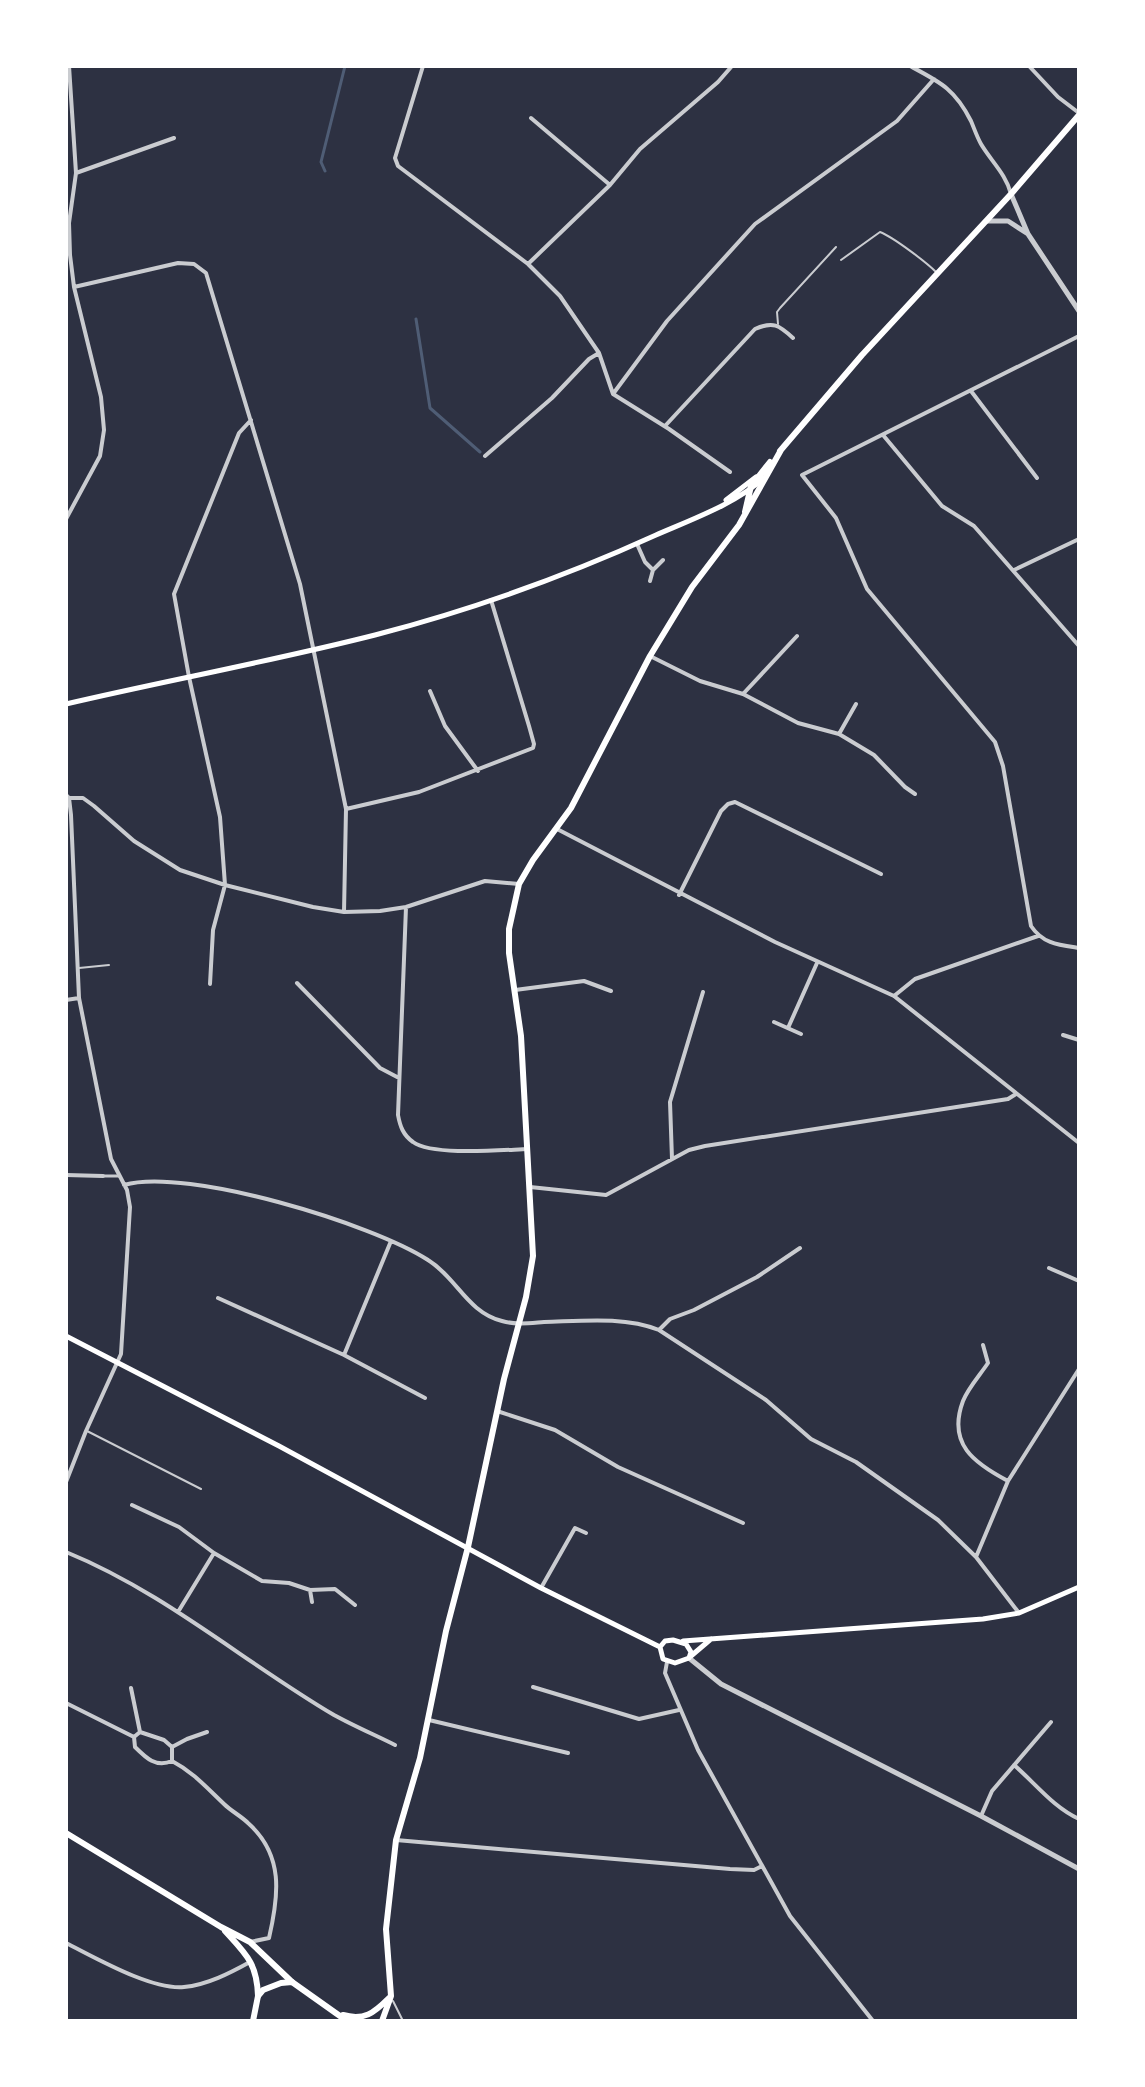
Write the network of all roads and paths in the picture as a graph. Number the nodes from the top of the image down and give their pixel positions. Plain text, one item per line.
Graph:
1 (69, 66) edge
2 (423, 66) edge
3 (722, 66) edge
4 (910, 66) edge
5 (1029, 66) edge
6 (731, 67) edge
7 (934, 79) junction
8 (1079, 114) edge
9 (531, 118) dead end
10 (174, 138) dead end
11 (76, 173) junction
12 (610, 185) junction
13 (1011, 194) junction
14 (985, 221) junction
15 (1028, 234) junction
16 (836, 247) dead end
17 (841, 260) dead end
18 (528, 264) junction
19 (937, 273) junction
20 (74, 287) junction
21 (1079, 311) edge
22 (778, 324) junction
23 (1079, 336) edge
24 (793, 338) dead end
25 (599, 353) junction
26 (971, 391) junction
27 (613, 394) junction
28 (251, 420) junction
29 (665, 426) junction
30 (883, 435) junction
31 (485, 456) dead end
32 (730, 472) dead end
33 (760, 477) junction
34 (1037, 478) dead end
35 (750, 490) junction
36 (723, 504) junction
37 (744, 515) junction
38 (66, 519) edge
39 (1079, 539) edge
40 (637, 544) junction
41 (663, 560) dead end
42 (653, 570) junction
43 (1014, 570) junction
44 (650, 581) dead end
45 (491, 600) junction
46 (797, 636) dead end
47 (1079, 646) edge
48 (313, 650) junction
49 (650, 656) junction
50 (189, 677) junction
51 (430, 691) dead end
52 (743, 694) junction
53 (66, 704) edge
54 (856, 704) dead end
55 (839, 734) junction
56 (478, 771) junction
57 (915, 794) dead end
58 (68, 796) edge
59 (346, 809) junction
60 (557, 829) junction
61 (881, 874) dead end
62 (519, 884) junction
63 (225, 885) junction
64 (679, 895) junction
65 (406, 907) junction
66 (344, 912) junction
67 (1038, 936) junction
68 (1079, 948) edge
69 (817, 963) junction
70 (109, 965) dead end
71 (78, 968) junction
72 (297, 983) dead end
73 (210, 984) dead end
74 (515, 990) junction
75 (611, 991) dead end
76 (703, 992) dead end
77 (894, 996) junction
78 (79, 998) junction
79 (66, 1000) edge
80 (774, 1022) dead end
81 (788, 1028) junction
82 (801, 1034) dead end
83 (1063, 1035) dead end
84 (1079, 1040) edge
85 (399, 1078) junction
86 (1016, 1094) junction
87 (1079, 1143) edge
88 (528, 1149) junction
89 (672, 1159) junction
90 (118, 1174) junction
91 (66, 1175) edge
92 (103, 1176) joint
93 (124, 1185) junction
94 (530, 1187) junction
95 (391, 1241) junction
96 (800, 1248) dead end
97 (1049, 1268) dead end
98 (1079, 1281) edge
99 (218, 1298) dead end
100 (520, 1324) junction
101 (659, 1330) junction
102 (66, 1336) edge
103 (983, 1345) dead end
104 (344, 1355) junction
105 (119, 1363) junction
106 (1079, 1369) edge
107 (425, 1398) dead end
108 (961, 1410) junction
109 (497, 1411) junction
110 (967, 1413) dead end
111 (86, 1431) junction
112 (67, 1478) edge
113 (1008, 1481) junction
114 (201, 1489) dead end
115 (132, 1505) dead end
116 (743, 1523) dead end
117 (586, 1533) dead end
118 (468, 1547) junction
119 (66, 1552) edge
120 (214, 1553) junction
121 (976, 1557) junction
122 (1079, 1587) edge
123 (541, 1588) junction
124 (310, 1590) junction
125 (312, 1602) dead end
126 (355, 1605) dead end
127 (178, 1612) junction
128 (1019, 1613) junction
129 (712, 1639) junction
130 (683, 1641) junction
131 (660, 1647) junction
132 (689, 1658) junction
133 (667, 1662) junction
134 (533, 1687) dead end
135 (131, 1688) dead end
136 (66, 1703) edge
137 (679, 1710) junction
138 (429, 1720) junction
139 (1051, 1722) dead end
140 (140, 1732) junction
141 (207, 1732) dead end
142 (134, 1737) junction
143 (395, 1745) dead end
144 (172, 1747) junction
145 (568, 1753) dead end
146 (172, 1761) junction
147 (1013, 1765) junction
148 (981, 1816) junction
149 (1079, 1819) edge
150 (66, 1833) edge
151 (396, 1840) junction
152 (762, 1866) junction
153 (1079, 1869) edge
154 (221, 1927) junction
155 (250, 1942) junction
156 (66, 1943) edge
157 (252, 1961) junction
158 (292, 1982) junction
159 (258, 1996) junction
160 (391, 1996) junction
161 (336, 2012) junction
162 (253, 2021) edge
163 (347, 2021) edge
164 (382, 2021) edge
165 (403, 2021) edge
166 (873, 2021) edge

1 - 11 street
2 - 18 street
3 - 6 street
4 - 7 street
5 - 8 street
6 - 12 street
7 - 13 street
7 - 27 street
8 - 13 main road
9 - 12 street
10 - 11 street
11 - 20 street
12 - 18 street
13 - 14 main road
13 - 15 street
14 - 15 street
14 - 19 main road
15 - 21 street
16 - 22 lane
17 - 19 lane
18 - 25 street
19 - 33 main road
20 - 28 street
20 - 38 street
22 - 24 street
22 - 29 street
23 - 26 street
25 - 27 street
25 - 31 street
26 - 30 street
26 - 34 street
27 - 29 street
28 - 48 street
28 - 50 street
29 - 32 street
30 - 43 street
30 - 67 street
33 - 35 main road
33 - 36 main road
33 - 37 main road
35 - 36 main road
35 - 37 main road
36 - 40 main road
37 - 49 main road
39 - 43 street
40 - 42 street
40 - 45 main road
41 - 42 street
42 - 44 street
43 - 47 street
45 - 48 main road
45 - 56 street
46 - 52 street
48 - 50 main road
48 - 59 street
49 - 52 street
49 - 60 main road
50 - 53 main road
50 - 63 street
51 - 56 street
52 - 55 street
54 - 55 street
55 - 57 street
56 - 59 street
58 - 63 street
58 - 71 street
59 - 66 street
60 - 62 main road
60 - 64 street
61 - 64 street
62 - 65 street
62 - 74 main road
63 - 66 street
63 - 73 street
64 - 69 street
65 - 66 street
65 - 85 street
67 - 68 street
67 - 77 street
69 - 77 street
69 - 81 street
70 - 71 lane
71 - 78 street
72 - 85 street
74 - 75 street
74 - 88 main road
76 - 89 street
77 - 86 street
78 - 79 street
78 - 90 street
80 - 81 street
81 - 82 street
83 - 84 street
85 - 88 street
86 - 87 street
86 - 89 street
88 - 94 main road
89 - 94 street
90 - 92 street
90 - 93 street
91 - 92 street
93 - 95 street
93 - 105 street
94 - 100 main road
95 - 100 street
95 - 104 street
96 - 101 street
97 - 98 street
99 - 104 street
100 - 101 street
100 - 109 main road
101 - 121 street
102 - 105 main road
103 - 108 street
104 - 107 street
105 - 111 street
105 - 118 main road
106 - 113 street
108 - 110 street
108 - 113 street
109 - 116 street
109 - 118 main road
111 - 112 street
111 - 114 lane
113 - 121 street
115 - 120 street
117 - 123 street
118 - 123 main road
118 - 138 main road
119 - 127 street
120 - 124 street
120 - 127 street
121 - 128 street
122 - 128 main road
123 - 131 main road
124 - 125 street
124 - 126 street
127 - 143 street
128 - 129 main road
129 - 130 main road
129 - 132 main road
130 - 131 main road
130 - 132 main road
131 - 133 main road
132 - 133 main road
132 - 148 street
133 - 137 street
134 - 137 street
135 - 140 street
136 - 142 street
137 - 152 street
138 - 145 street
138 - 151 main road
139 - 147 street
140 - 142 street
140 - 144 street
141 - 144 street
142 - 146 street
144 - 146 street
146 - 155 street
147 - 148 street
147 - 149 street
148 - 153 street
150 - 154 main road
151 - 152 street
151 - 160 main road
152 - 166 street
154 - 155 main road
154 - 157 main road
155 - 158 main road
156 - 157 street
157 - 159 main road
158 - 159 main road
158 - 161 main road
159 - 162 main road
160 - 161 main road
160 - 164 main road
160 - 165 lane
161 - 163 main road

